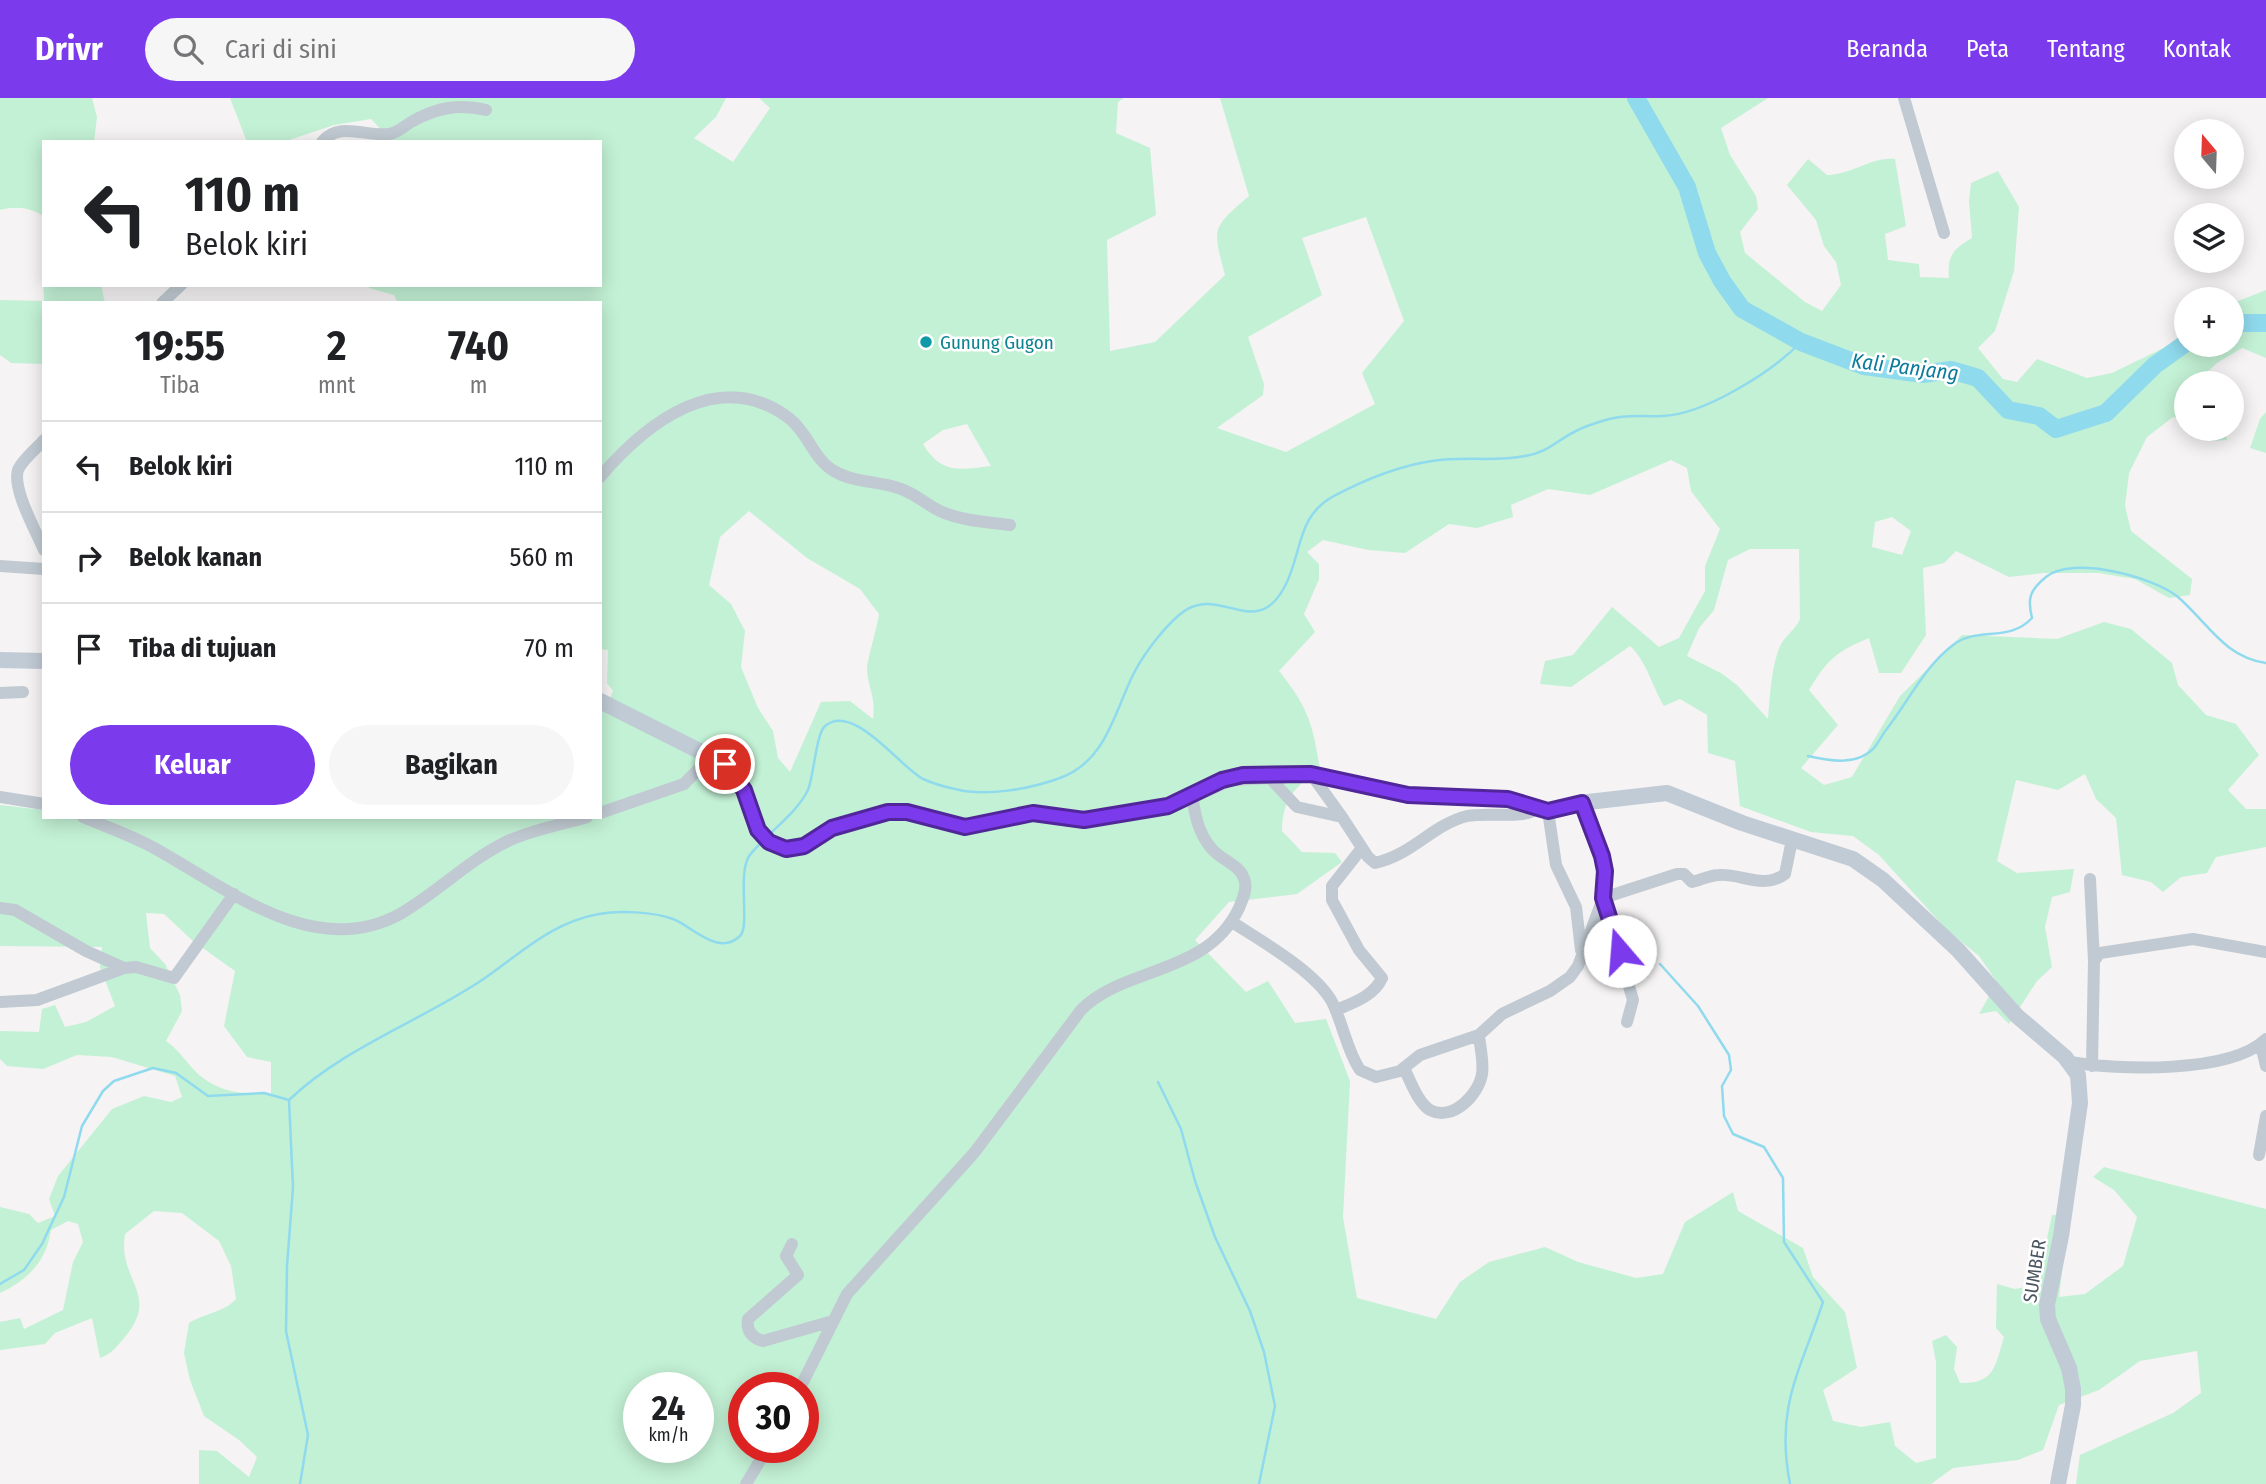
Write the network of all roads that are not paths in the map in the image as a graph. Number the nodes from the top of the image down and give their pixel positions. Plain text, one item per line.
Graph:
1 (1904, 98) edge
2 (486, 110) dead end
3 (324, 140) edge
4 (1944, 233) dead end
5 (179, 287) edge
6 (164, 301) edge
7 (42, 442) edge
8 (602, 475) edge
9 (1010, 525) dead end
10 (42, 545) edge
11 (0, 566) edge
12 (42, 569) edge
13 (0, 660) edge
14 (42, 661) edge
15 (23, 692) dead end
16 (0, 693) edge
17 (602, 702) edge
18 (711, 756) junction
19 (1311, 774) junction
20 (1267, 775) junction
21 (1192, 795) junction
22 (0, 797) edge
23 (1582, 803) junction
24 (42, 804) edge
25 (1542, 810) junction
26 (602, 812) edge
27 (1342, 817) junction
28 (88, 819) edge
29 (580, 819) edge
30 (1792, 840) junction
31 (1362, 848) junction
32 (2090, 879) dead end
33 (234, 894) junction
34 (1603, 898) junction
35 (0, 908) edge
36 (1232, 922) junction
37 (2266, 952) edge
38 (1582, 954) junction
39 (2094, 961) junction
40 (124, 968) junction
41 (0, 1002) edge
42 (1336, 1010) junction
43 (1627, 1022) dead end
44 (1479, 1035) junction
45 (2263, 1042) edge
46 (2070, 1062) junction
47 (2092, 1066) junction
48 (2266, 1066) edge
49 (1404, 1068) junction
50 (2266, 1116) edge
51 (2259, 1155) dead end
52 (792, 1244) dead end
53 (833, 1321) junction
54 (808, 1372) edge
55 (758, 1463) edge
56 (746, 1484) edge
57 (2058, 1484) edge

1 - 4 street
2 - 3 street
5 - 6 street
7 - 10 street
8 - 9 street
11 - 12 street
13 - 14 street
15 - 16 street
17 - 18 street
18 - 21 street
18 - 26 street
19 - 20 street
19 - 25 street
19 - 27 street
20 - 21 street
20 - 27 street
21 - 36 street
22 - 24 street
23 - 25 street
23 - 30 street
23 - 34 street
25 - 31 street
25 - 38 street
27 - 31 street
28 - 33 street
29 - 33 street
30 - 34 street
30 - 46 street
31 - 42 street
32 - 39 street
33 - 40 street
34 - 38 street
34 - 43 street
35 - 40 street
36 - 42 street
36 - 53 street
37 - 39 street
38 - 44 street
39 - 47 street
40 - 41 street
42 - 49 street
44 - 49 street
44 - 49 street
45 - 47 street
45 - 48 street
46 - 47 street
46 - 57 street, SUMBER
50 - 51 street
52 - 53 street
53 - 54 street
55 - 56 street

